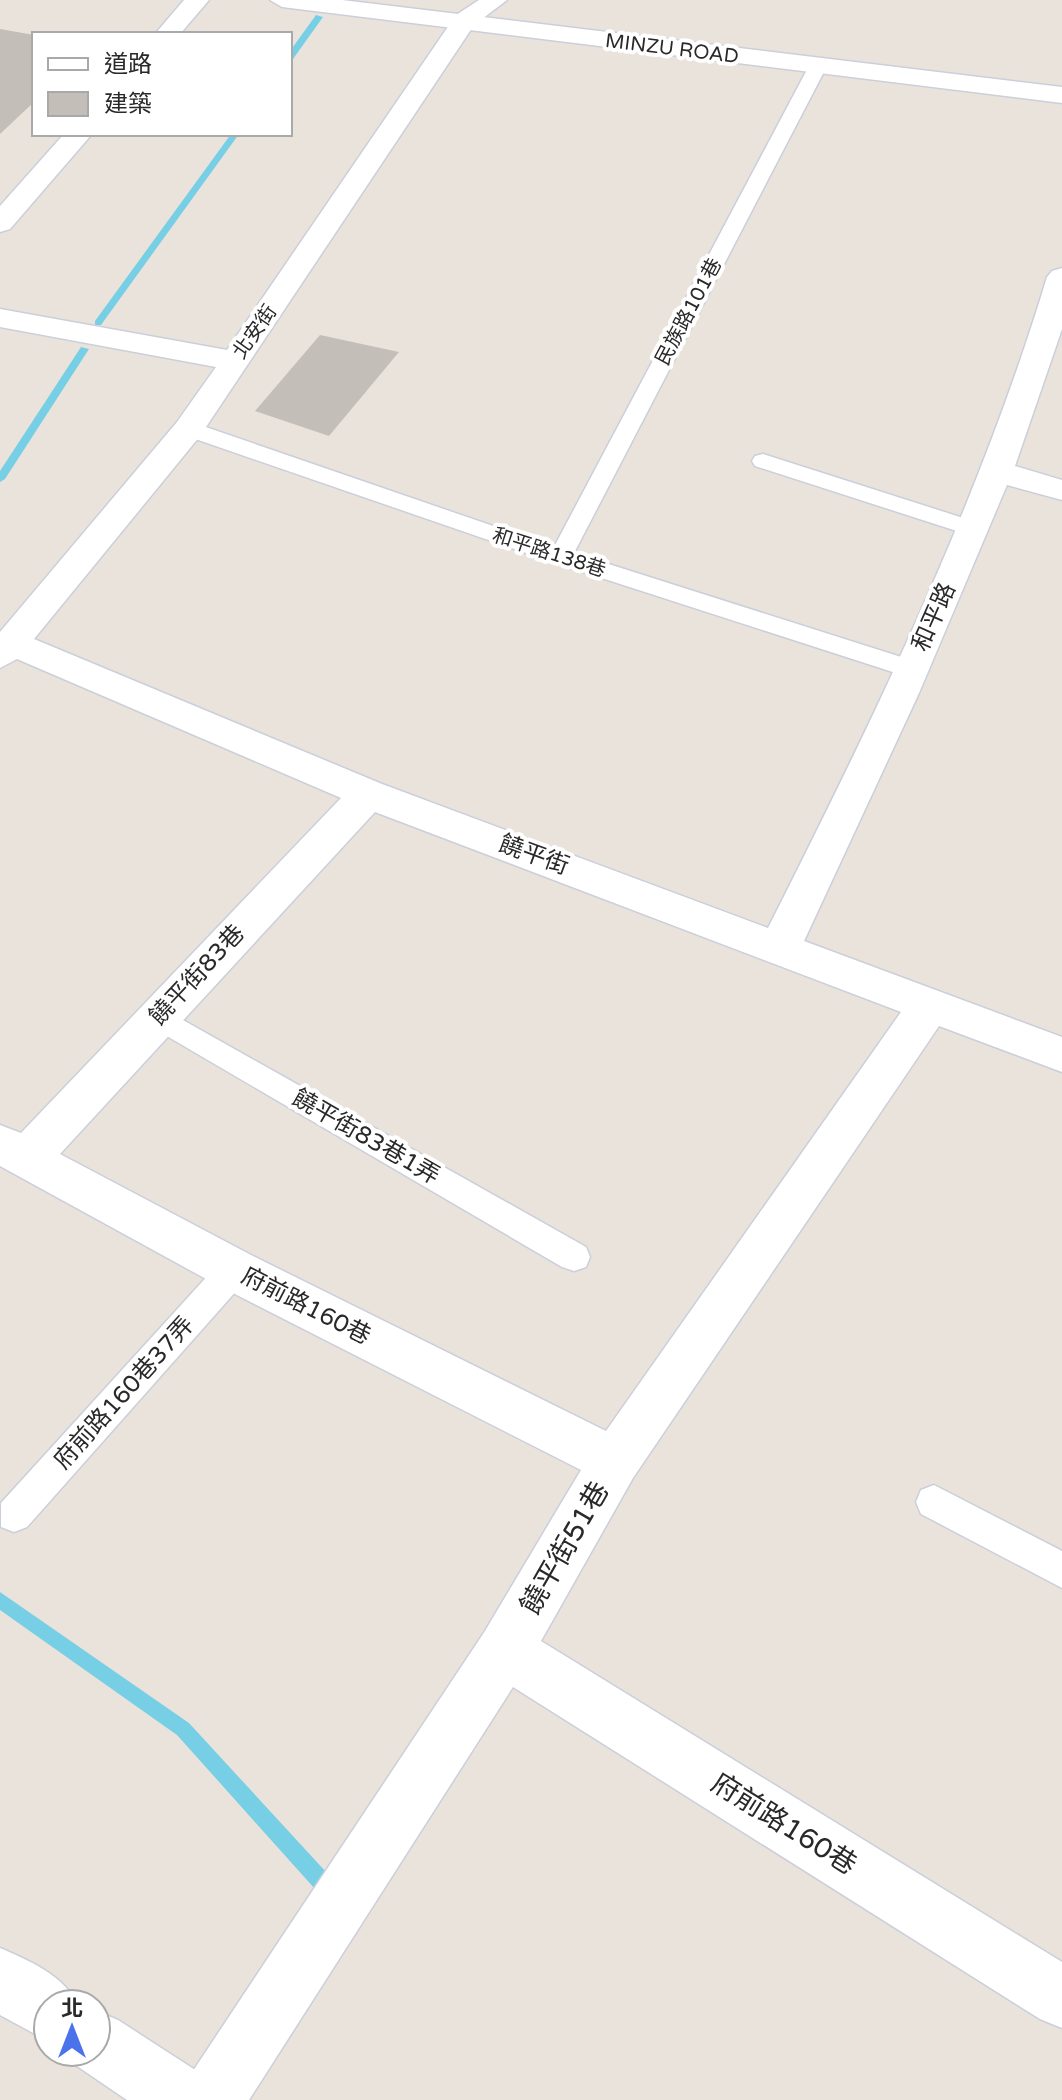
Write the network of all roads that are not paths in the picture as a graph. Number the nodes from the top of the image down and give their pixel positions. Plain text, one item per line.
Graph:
1 (197, 0) edge
2 (282, 0) edge
3 (495, 0) edge
4 (465, 20) junction
5 (169, 32) edge
6 (818, 66) junction
7 (1062, 95) edge
8 (77, 136) edge
9 (0, 223) edge
10 (1062, 277) edge
11 (0, 318) edge
12 (236, 361) junction
13 (189, 429) junction
14 (763, 461) dead end
15 (998, 472) junction
16 (1062, 490) edge
17 (974, 529) junction
18 (560, 557) junction
19 (5, 650) edge
20 (911, 669) junction
21 (368, 794) junction
22 (780, 946) junction
23 (930, 1005) junction
24 (158, 1017) junction
25 (1062, 1055) edge
26 (14, 1151) edge
27 (574, 1257) dead end
28 (234, 1270) junction
29 (615, 1461) junction
30 (934, 1502) dead end
31 (14, 1515) dead end
32 (1062, 1570) edge
33 (505, 1650) junction
34 (0, 1979) edge
35 (1062, 1997) edge
36 (32, 2000) edge
37 (112, 2053) edge
38 (183, 2100) edge
39 (212, 2100) edge

1 - 5 street
2 - 4 street, MINZU ROAD
3 - 4 street, 北安街
4 - 6 street, MINZU ROAD
4 - 12 street, 北安街
6 - 7 street, MINZU ROAD
6 - 18 lane, 民族路101巷
8 - 9 street
10 - 15 street, 和平路
11 - 12 street
12 - 13 street, 北安街
13 - 18 lane, 和平路138巷
13 - 19 street, 北安街
14 - 17 lane
15 - 16 street
15 - 17 street, 和平路
17 - 20 street, 和平路
18 - 20 lane, 和平路138巷
19 - 21 street, 饒平街
20 - 22 street, 和平路
21 - 22 street, 饒平街
21 - 24 street, 饒平街83巷
22 - 23 street, 饒平街
23 - 25 street, 饒平街
23 - 29 street, 饒平街51巷
24 - 26 street, 饒平街83巷
24 - 27 lane, 饒平街83巷1弄
26 - 28 street, 府前路160巷
28 - 29 street, 府前路160巷
28 - 31 lane, 府前路160巷37弄
29 - 33 street, 饒平街51巷
30 - 32 lane
33 - 35 street, 府前路160巷
33 - 39 street, 饒平街51巷
34 - 36 street
37 - 38 street

